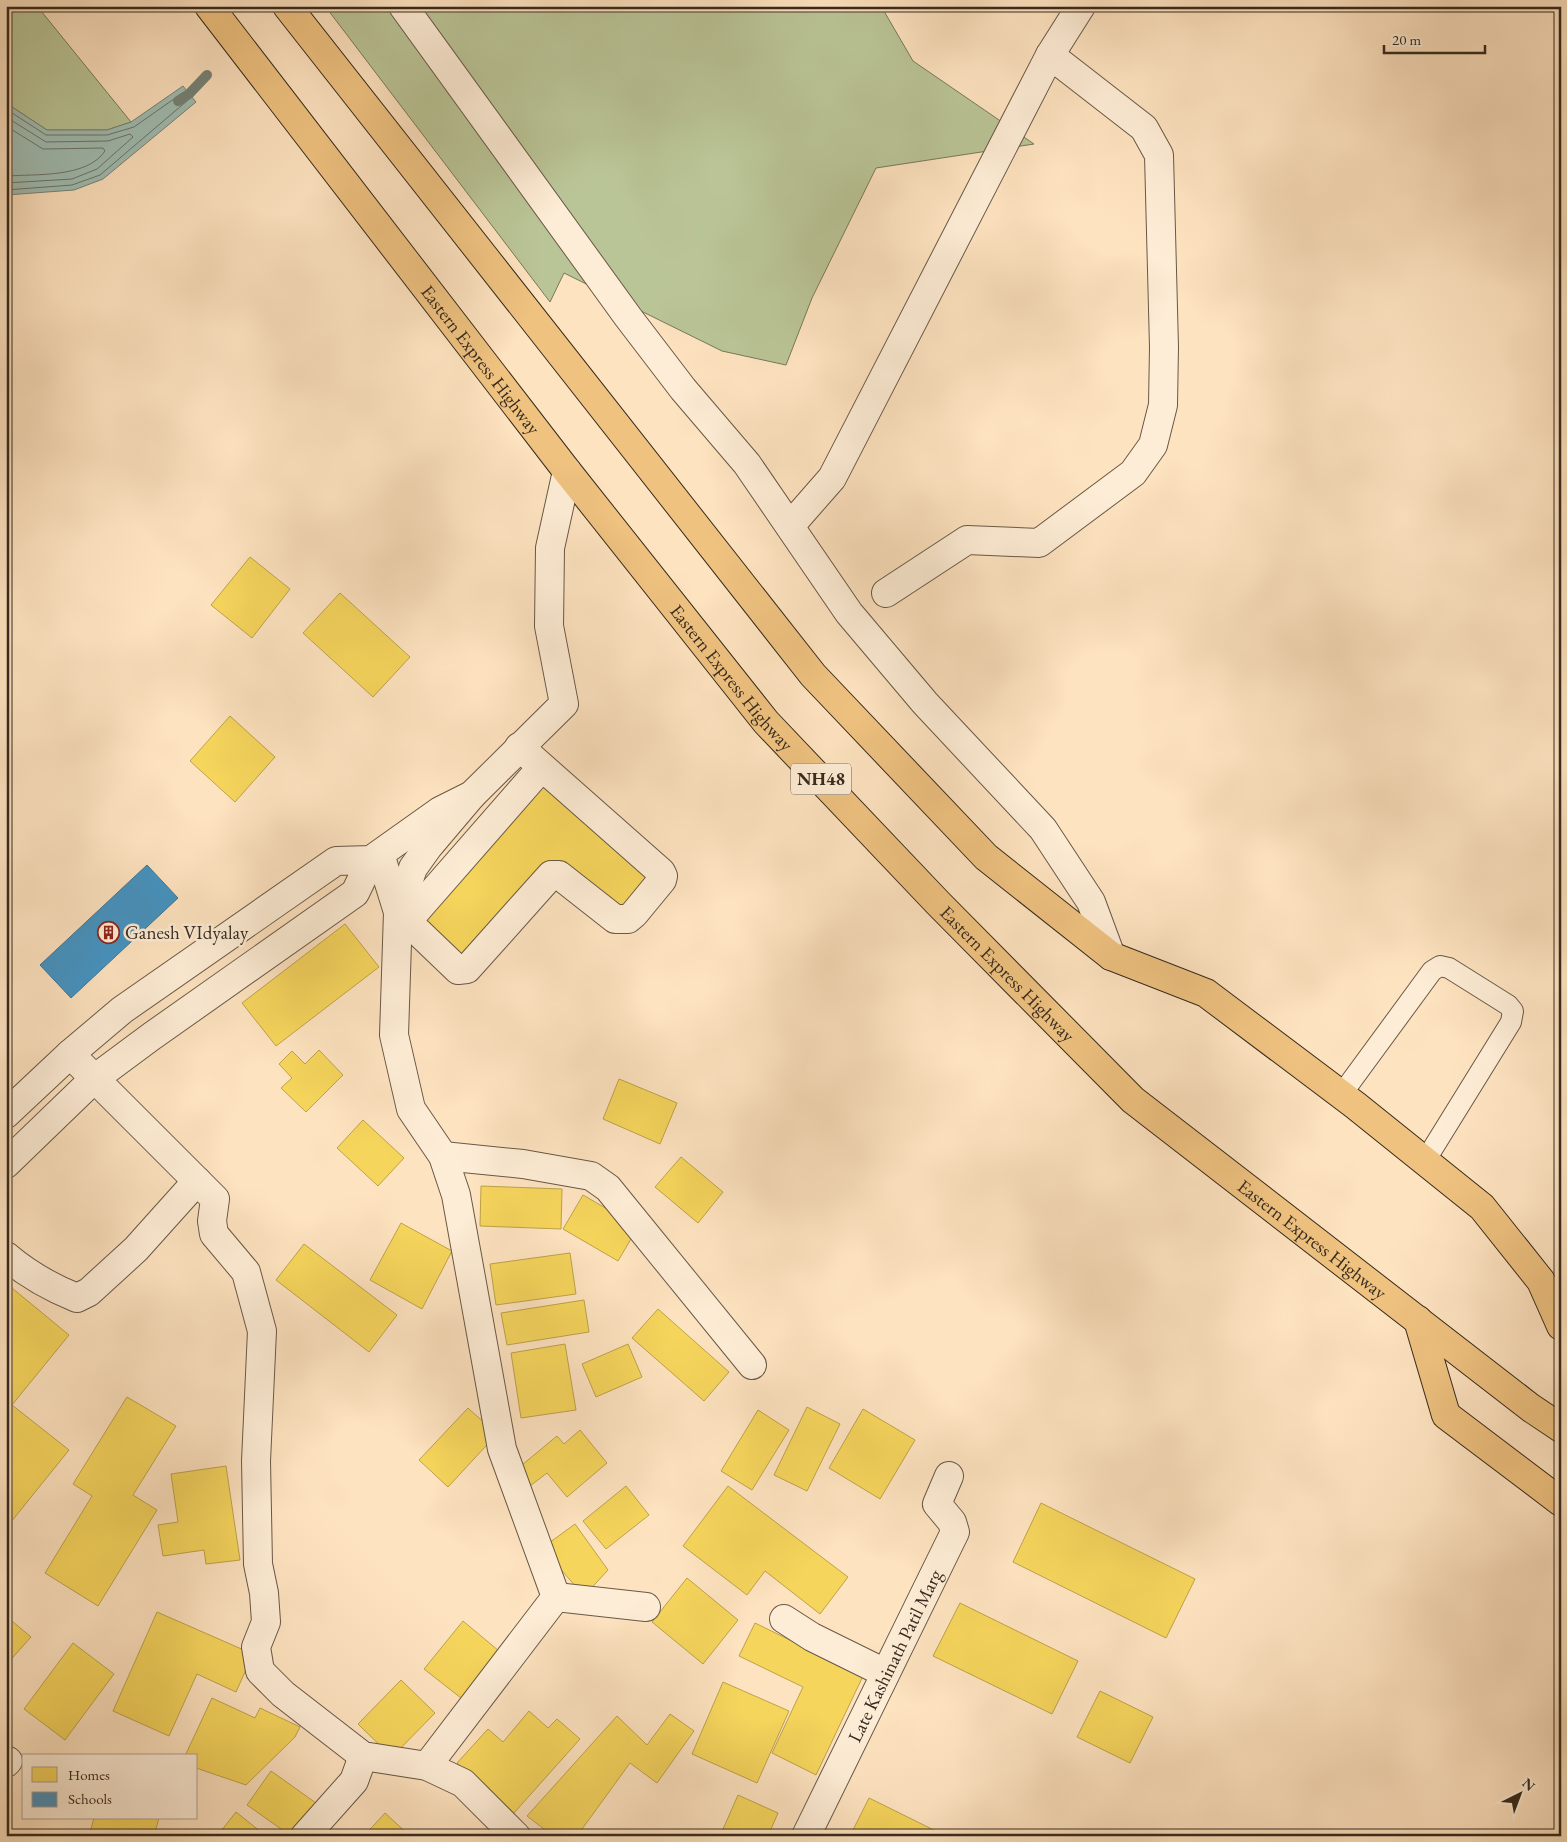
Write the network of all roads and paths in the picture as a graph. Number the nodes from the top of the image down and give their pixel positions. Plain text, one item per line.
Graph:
1 (209, 6) edge
2 (287, 6) edge
3 (404, 6) edge
4 (1081, 6) edge
5 (1050, 55) junction
6 (567, 471) junction
7 (790, 526) junction
8 (886, 593) dead end
9 (519, 747) junction
10 (542, 767) junction
11 (472, 795) junction
12 (375, 857) junction
13 (398, 912) junction
14 (1111, 956) junction
15 (70, 1054) junction
16 (94, 1080) junction
17 (1341, 1095) junction
18 (6, 1114) edge
19 (443, 1156) junction
20 (1425, 1161) junction
21 (6, 1164) edge
22 (197, 1181) junction
23 (6, 1256) edge
24 (1551, 1283) edge
25 (1418, 1320) junction
26 (1561, 1326) edge
27 (752, 1365) dead end
28 (1561, 1428) edge
29 (949, 1476) dead end
30 (1561, 1502) edge
31 (556, 1597) junction
32 (646, 1607) dead end
33 (784, 1619) dead end
34 (885, 1674) junction
35 (363, 1756) junction
36 (427, 1766) junction
37 (305, 1836) edge
38 (516, 1836) edge
39 (806, 1836) edge

1 - 6 highway, Eastern Express Highway / NH48
2 - 14 highway
3 - 7 street
4 - 5 street
5 - 7 street
5 - 8 street
6 - 9 street
6 - 25 highway, Eastern Express Highway / NH48
7 - 14 street
9 - 10 street
9 - 11 street
10 - 10 street
11 - 12 street
11 - 13 street
12 - 13 street
12 - 15 street
12 - 16 street
13 - 19 street
14 - 17 highway
15 - 16 street
15 - 18 street
16 - 21 street
16 - 22 street
17 - 20 highway
17 - 20 lane
19 - 27 street
19 - 31 street
20 - 24 highway
22 - 23 street
22 - 35 street
24 - 26 highway
25 - 28 highway, Eastern Express Highway / NH48
25 - 30 highway
29 - 34 street, Late Kashinath Patil Marg
31 - 32 street
31 - 36 street
33 - 34 street
34 - 39 street, Late Kashinath Patil Marg
35 - 36 street
35 - 37 street
36 - 38 street

